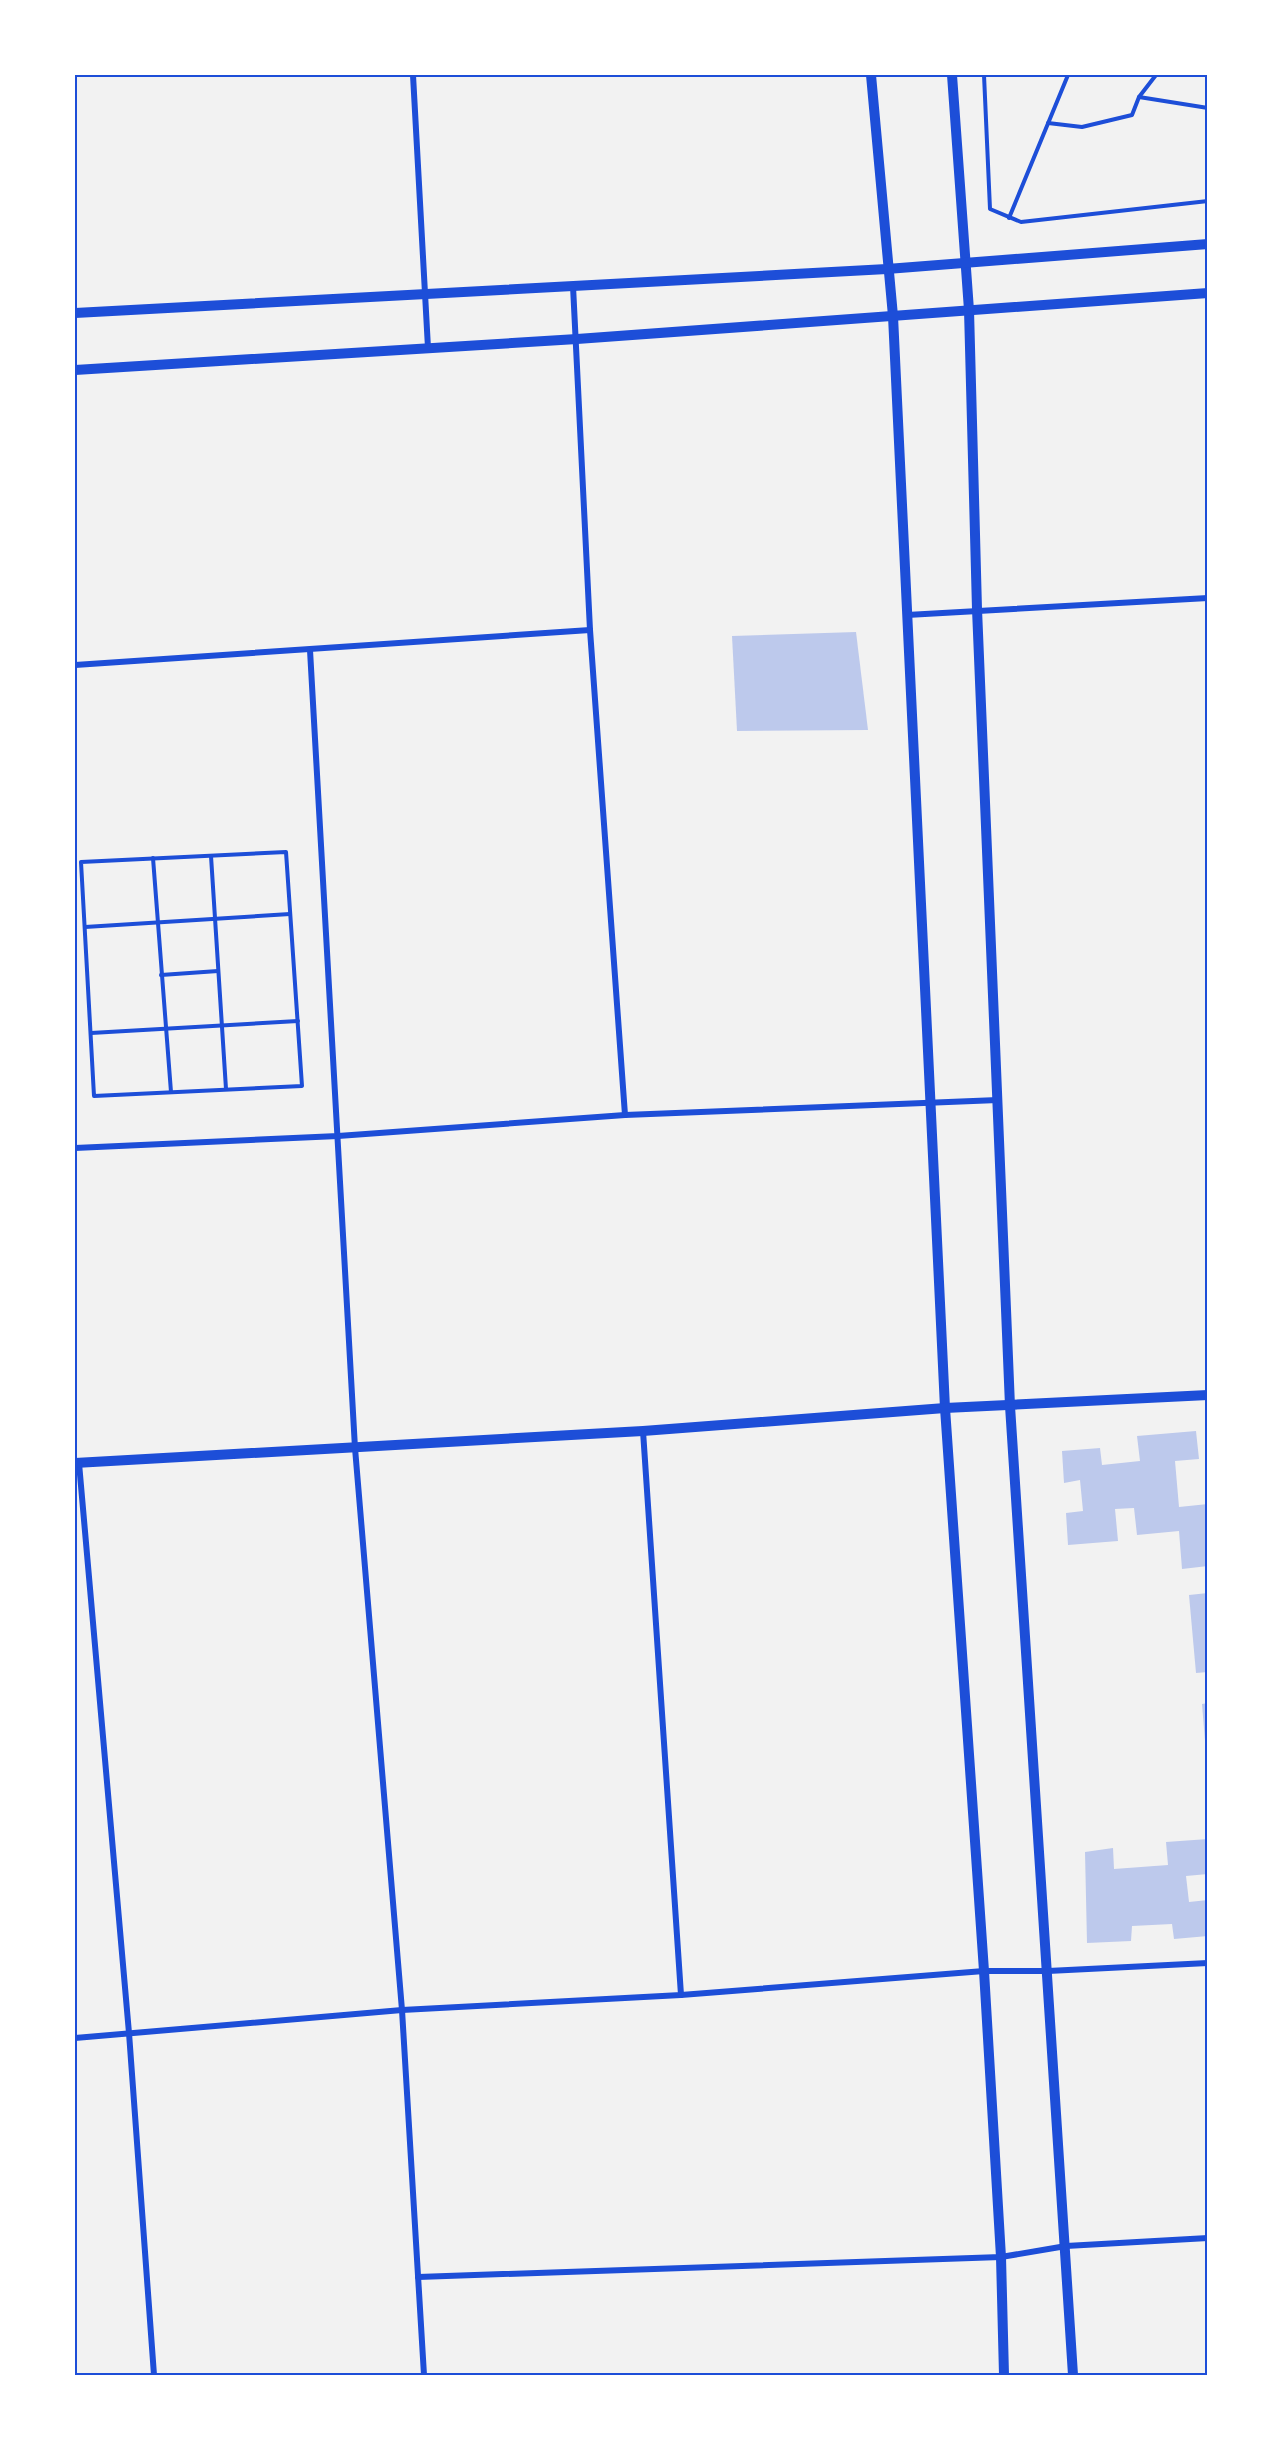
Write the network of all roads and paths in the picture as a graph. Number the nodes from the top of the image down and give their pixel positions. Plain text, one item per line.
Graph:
1 (413, 75) edge
2 (871, 75) edge
3 (952, 75) edge
4 (984, 75) edge
5 (1068, 75) edge
6 (1156, 75) edge
7 (1139, 97) junction
8 (1208, 108) edge
9 (1048, 123) junction
10 (1208, 201) edge
11 (1009, 218) junction
12 (1208, 244) edge
13 (965, 263) junction
14 (887, 269) junction
15 (573, 286) junction
16 (1208, 293) edge
17 (424, 294) junction
18 (969, 310) junction
19 (75, 313) edge
20 (893, 316) junction
21 (577, 339) junction
22 (428, 348) junction
23 (75, 370) edge
24 (1208, 598) edge
25 (977, 609) junction
26 (906, 615) junction
27 (590, 630) junction
28 (310, 650) junction
29 (75, 665) edge
30 (211, 856) junction
31 (153, 858) junction
32 (290, 914) junction
33 (215, 919) junction
34 (158, 922) junction
35 (85, 927) junction
36 (218, 971) junction
37 (162, 975) junction
38 (298, 1021) junction
39 (222, 1025) junction
40 (166, 1028) junction
41 (91, 1033) junction
42 (226, 1089) junction
43 (171, 1092) junction
44 (998, 1100) junction
45 (931, 1101) junction
46 (625, 1115) junction
47 (338, 1136) junction
48 (75, 1148) edge
49 (1208, 1395) edge
50 (1010, 1406) junction
51 (945, 1408) junction
52 (643, 1431) junction
53 (355, 1448) junction
54 (77, 1463) edge
55 (1208, 1963) edge
56 (984, 1971) junction
57 (1048, 1971) junction
58 (681, 1995) junction
59 (402, 2010) junction
60 (129, 2033) junction
61 (75, 2038) edge
62 (1208, 2238) edge
63 (1066, 2246) junction
64 (1001, 2257) junction
65 (418, 2277) junction
66 (154, 2375) edge
67 (424, 2375) edge
68 (1004, 2375) edge
69 (1074, 2375) edge

1 - 17 street
2 - 14 street
3 - 13 street
4 - 11 path
5 - 9 path
6 - 7 path
7 - 8 path
7 - 9 path
9 - 11 path
10 - 11 path
12 - 13 street
13 - 14 street
13 - 18 street
14 - 15 street
14 - 20 street
15 - 17 street
15 - 21 street
16 - 18 street
17 - 19 street
17 - 22 street
18 - 20 street
18 - 25 street
20 - 21 street
20 - 26 street
21 - 22 street
21 - 27 street
22 - 23 street
24 - 25 street
25 - 26 street
25 - 44 street
26 - 45 street
27 - 28 street
27 - 46 street
28 - 29 street
28 - 47 street
30 - 31 path
30 - 32 path
30 - 33 path
31 - 34 path
31 - 35 path
32 - 33 path
32 - 38 path
33 - 34 path
33 - 36 path
34 - 35 path
34 - 37 path
35 - 41 path
36 - 37 path
36 - 39 path
37 - 40 path
38 - 39 path
38 - 42 path
39 - 40 path
39 - 42 path
40 - 41 path
40 - 43 path
41 - 43 path
42 - 43 path
44 - 45 street
44 - 50 street
45 - 46 street
45 - 51 street
46 - 47 street
47 - 48 street
47 - 53 street
49 - 50 street
50 - 51 street
50 - 57 street
51 - 52 street
51 - 56 street
52 - 53 street
52 - 58 street
53 - 54 street
53 - 59 street
54 - 60 street
55 - 57 street
56 - 57 street
56 - 58 street
56 - 64 street
57 - 63 street
58 - 59 street
59 - 60 street
59 - 65 street
60 - 61 street
60 - 66 street
62 - 63 street
63 - 64 street
63 - 69 street
64 - 65 street
64 - 68 street
65 - 67 street

